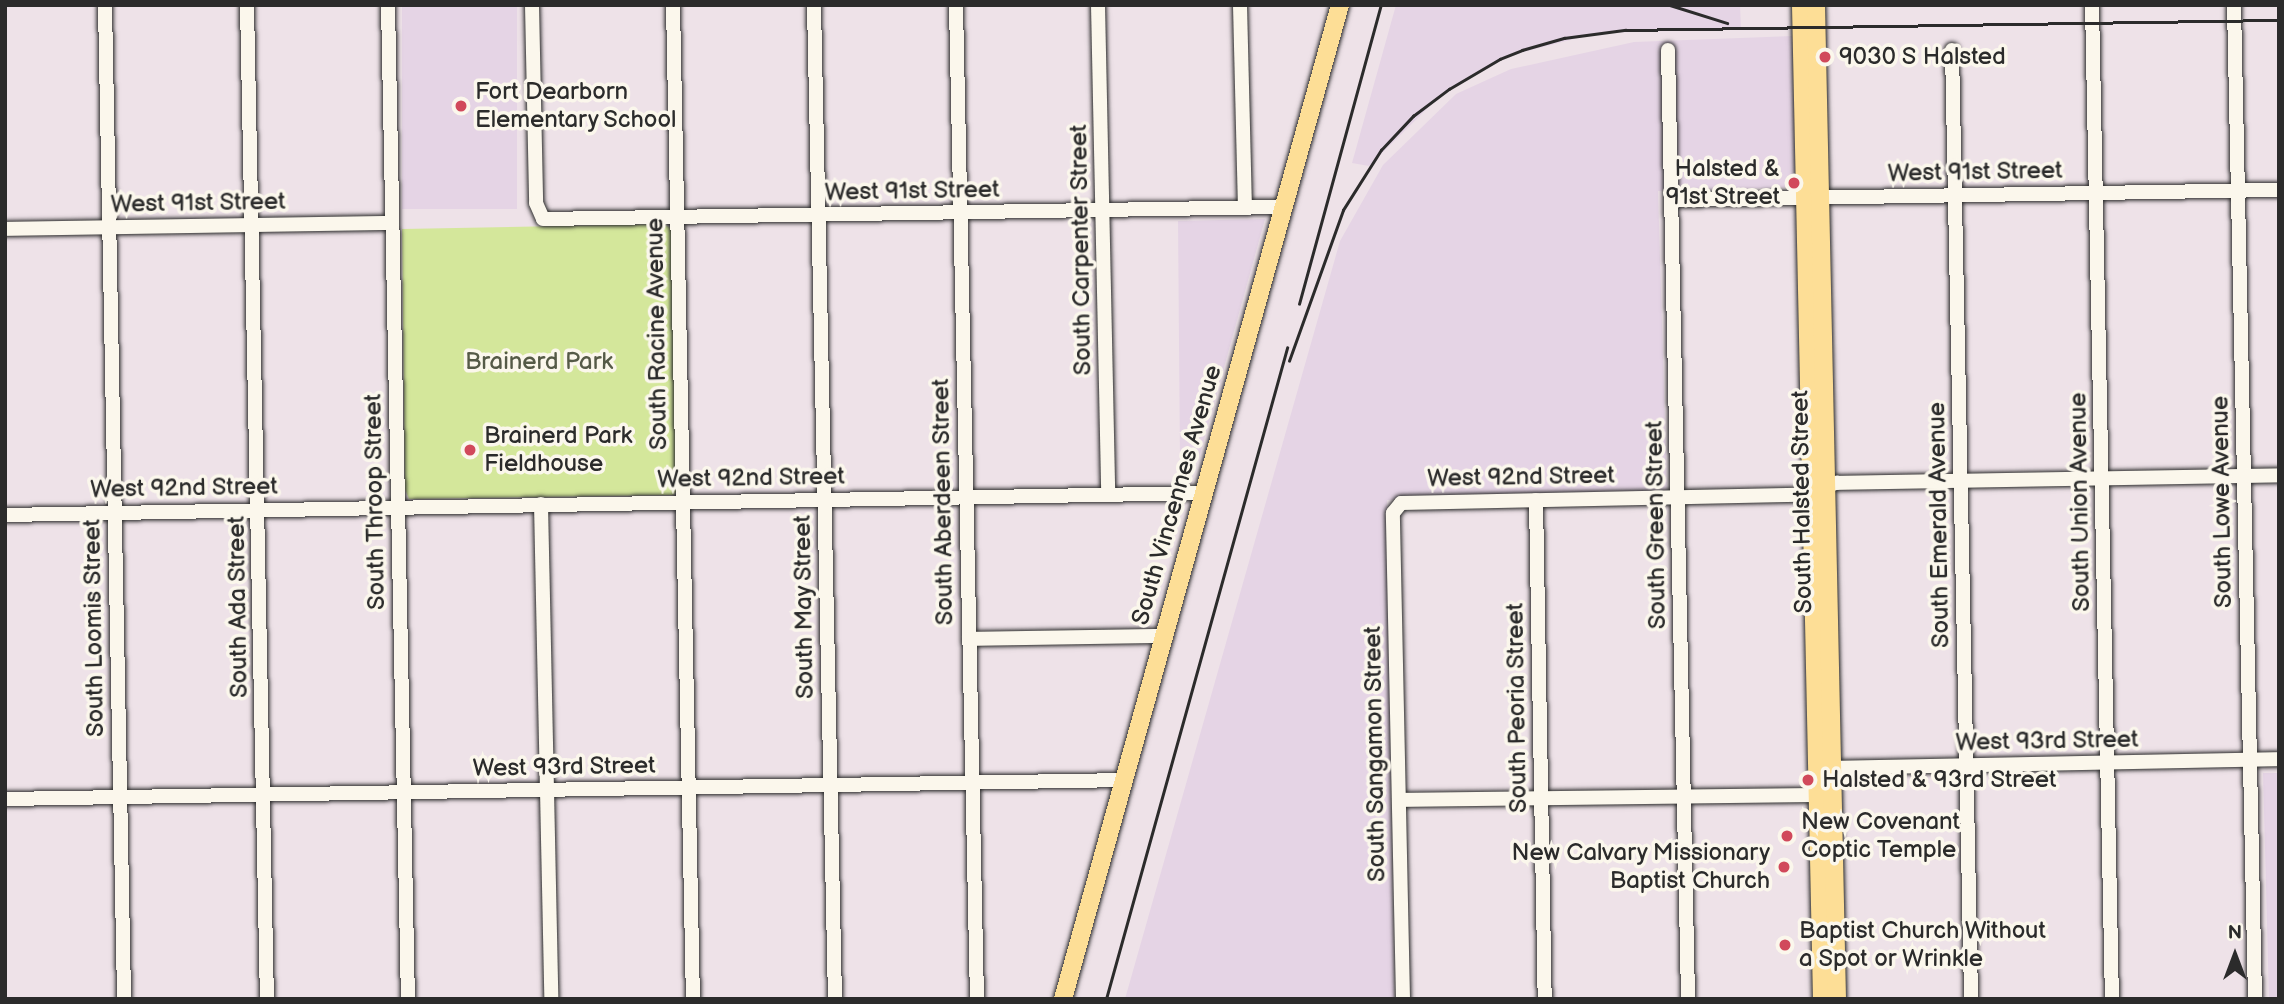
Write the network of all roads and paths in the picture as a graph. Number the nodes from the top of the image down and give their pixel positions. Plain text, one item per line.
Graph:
1 (105, 5) edge
2 (247, 5) edge
3 (388, 5) edge
4 (532, 5) edge
5 (673, 5) edge
6 (814, 5) edge
7 (956, 5) edge
8 (1098, 5) edge
9 (1240, 5) edge
10 (1340, 5) edge
11 (1801, 5) edge
12 (1816, 5) edge
13 (2092, 5) edge
14 (2234, 5) edge
15 (1668, 50) dead end
16 (1952, 50) dead end
17 (2238, 190) junction
18 (2279, 190) edge
19 (2096, 193) junction
20 (1955, 195) junction
21 (1813, 198) junction
22 (1673, 201) junction
23 (1282, 207) junction
24 (1245, 208) junction
25 (1103, 211) junction
26 (960, 213) junction
27 (818, 216) junction
28 (678, 218) junction
29 (392, 223) junction
30 (252, 225) junction
31 (109, 228) junction
32 (5, 229) edge
33 (2244, 475) junction
34 (2279, 475) edge
35 (2102, 478) junction
36 (1961, 480) junction
37 (1818, 489) junction
38 (1203, 493) junction
39 (1108, 494) junction
40 (966, 497) junction
41 (1678, 498) junction
42 (824, 499) junction
43 (1536, 500) junction
44 (683, 501) junction
45 (541, 504) junction
46 (398, 507) junction
47 (1395, 509) joint
48 (259, 510) junction
49 (114, 513) junction
50 (5, 514) edge
51 (1163, 636) junction
52 (969, 639) junction
53 (2279, 759) edge
54 (2250, 760) junction
55 (2108, 762) junction
56 (1966, 765) junction
57 (1824, 768) junction
58 (1124, 780) junction
59 (972, 782) junction
60 (830, 785) junction
61 (689, 787) junction
62 (547, 790) junction
63 (404, 792) junction
64 (264, 795) junction
65 (1825, 795) junction
66 (120, 797) junction
67 (1684, 797) junction
68 (5, 799) edge
69 (1542, 799) junction
70 (1399, 800) junction
71 (124, 999) edge
72 (267, 999) edge
73 (408, 999) edge
74 (551, 999) edge
75 (693, 999) edge
76 (835, 999) edge
77 (976, 999) edge
78 (1063, 999) edge
79 (1403, 999) edge
80 (1545, 999) edge
81 (1688, 999) edge
82 (1822, 999) edge
83 (1837, 999) edge
84 (1971, 999) edge
85 (2112, 999) edge
86 (2255, 999) edge

1 - 31 street, South Loomis Street
2 - 30 street, South Ada Street
3 - 29 street, South Throop Street
4 - 28 street, West 91st Street
5 - 28 street, South Racine Avenue
6 - 27 street, South May Street
7 - 26 street, South Aberdeen Street
8 - 25 street, South Carpenter Street
9 - 24 street
10 - 23 main road, South Vincennes Avenue
11 - 21 main road, South Halsted Street
12 - 21 main road, South Halsted Street
13 - 19 street, South Union Avenue
14 - 17 street, South Lowe Avenue
15 - 22 street, South Green Street
16 - 20 street, South Emerald Avenue
17 - 18 street, West 91st Street
17 - 19 street, West 91st Street
17 - 33 street, South Lowe Avenue
19 - 20 street, West 91st Street
19 - 35 street, South Union Avenue
20 - 21 street, West 91st Street
20 - 36 street, South Emerald Avenue
21 - 22 street, West 91st Street
21 - 37 main road, South Halsted Street
22 - 41 street, South Green Street
23 - 24 street, West 91st Street
23 - 38 main road, South Vincennes Avenue
24 - 25 street, West 91st Street
25 - 26 street, West 91st Street
25 - 39 street, South Carpenter Street
26 - 27 street, West 91st Street
26 - 40 street, South Aberdeen Street
27 - 28 street, West 91st Street
27 - 42 street, South May Street
28 - 44 street, South Racine Avenue
29 - 30 street, West 91st Street
29 - 46 street, South Throop Street
30 - 31 street, West 91st Street
30 - 48 street, South Ada Street
31 - 32 street, West 91st Street
31 - 49 street, South Loomis Street
33 - 34 street, West 92nd Street
33 - 35 street, West 92nd Street
33 - 54 street, South Lowe Avenue
35 - 36 street, West 92nd Street
35 - 55 street, South Union Avenue
36 - 37 street, West 92nd Street
36 - 56 street, South Emerald Avenue
37 - 41 street, West 92nd Street
37 - 57 main road, South Halsted Street
38 - 39 street, West 92nd Street
38 - 51 main road, South Vincennes Avenue
39 - 40 street, West 92nd Street
40 - 42 street, West 92nd Street
40 - 52 street, South Aberdeen Street
41 - 43 street, West 92nd Street
41 - 67 street, South Green Street
42 - 44 street, West 92nd Street
42 - 60 street, South May Street
43 - 47 street, West 92nd Street
43 - 69 street, South Peoria Street
44 - 45 street, West 92nd Street
44 - 61 street, South Racine Avenue
45 - 46 street, West 92nd Street
45 - 62 street
46 - 48 street, West 92nd Street
46 - 63 street, South Throop Street
47 - 70 street, South Sangamon Street
48 - 49 street, West 92nd Street
48 - 64 street, South Ada Street
49 - 50 street, West 92nd Street
49 - 66 street, South Loomis Street
51 - 52 street
51 - 58 main road, South Vincennes Avenue
52 - 59 street, South Aberdeen Street
53 - 54 street, West 93rd Street
54 - 55 street, West 93rd Street
54 - 86 street, South Lowe Avenue
55 - 56 street, West 93rd Street
55 - 85 street, South Union Avenue
56 - 57 street, West 93rd Street
56 - 84 street, South Emerald Avenue
57 - 65 main road, South Halsted Street
58 - 59 street, West 93rd Street
58 - 78 main road, South Vincennes Avenue
59 - 60 street, West 93rd Street
59 - 77 street, South Aberdeen Street
60 - 61 street, West 93rd Street
60 - 76 street, South May Street
61 - 62 street, West 93rd Street
61 - 75 street, South Racine Avenue
62 - 63 street, West 93rd Street
62 - 74 street
63 - 64 street, West 93rd Street
63 - 73 street, South Throop Street
64 - 66 street, West 93rd Street
64 - 72 street, South Ada Street
65 - 67 street
65 - 82 main road, South Halsted Street
65 - 83 main road, South Halsted Street
66 - 68 street, West 93rd Street
66 - 71 street, South Loomis Street
67 - 69 street
67 - 81 street, South Green Street
69 - 70 street
69 - 80 street, South Peoria Street
70 - 79 street, South Sangamon Street

